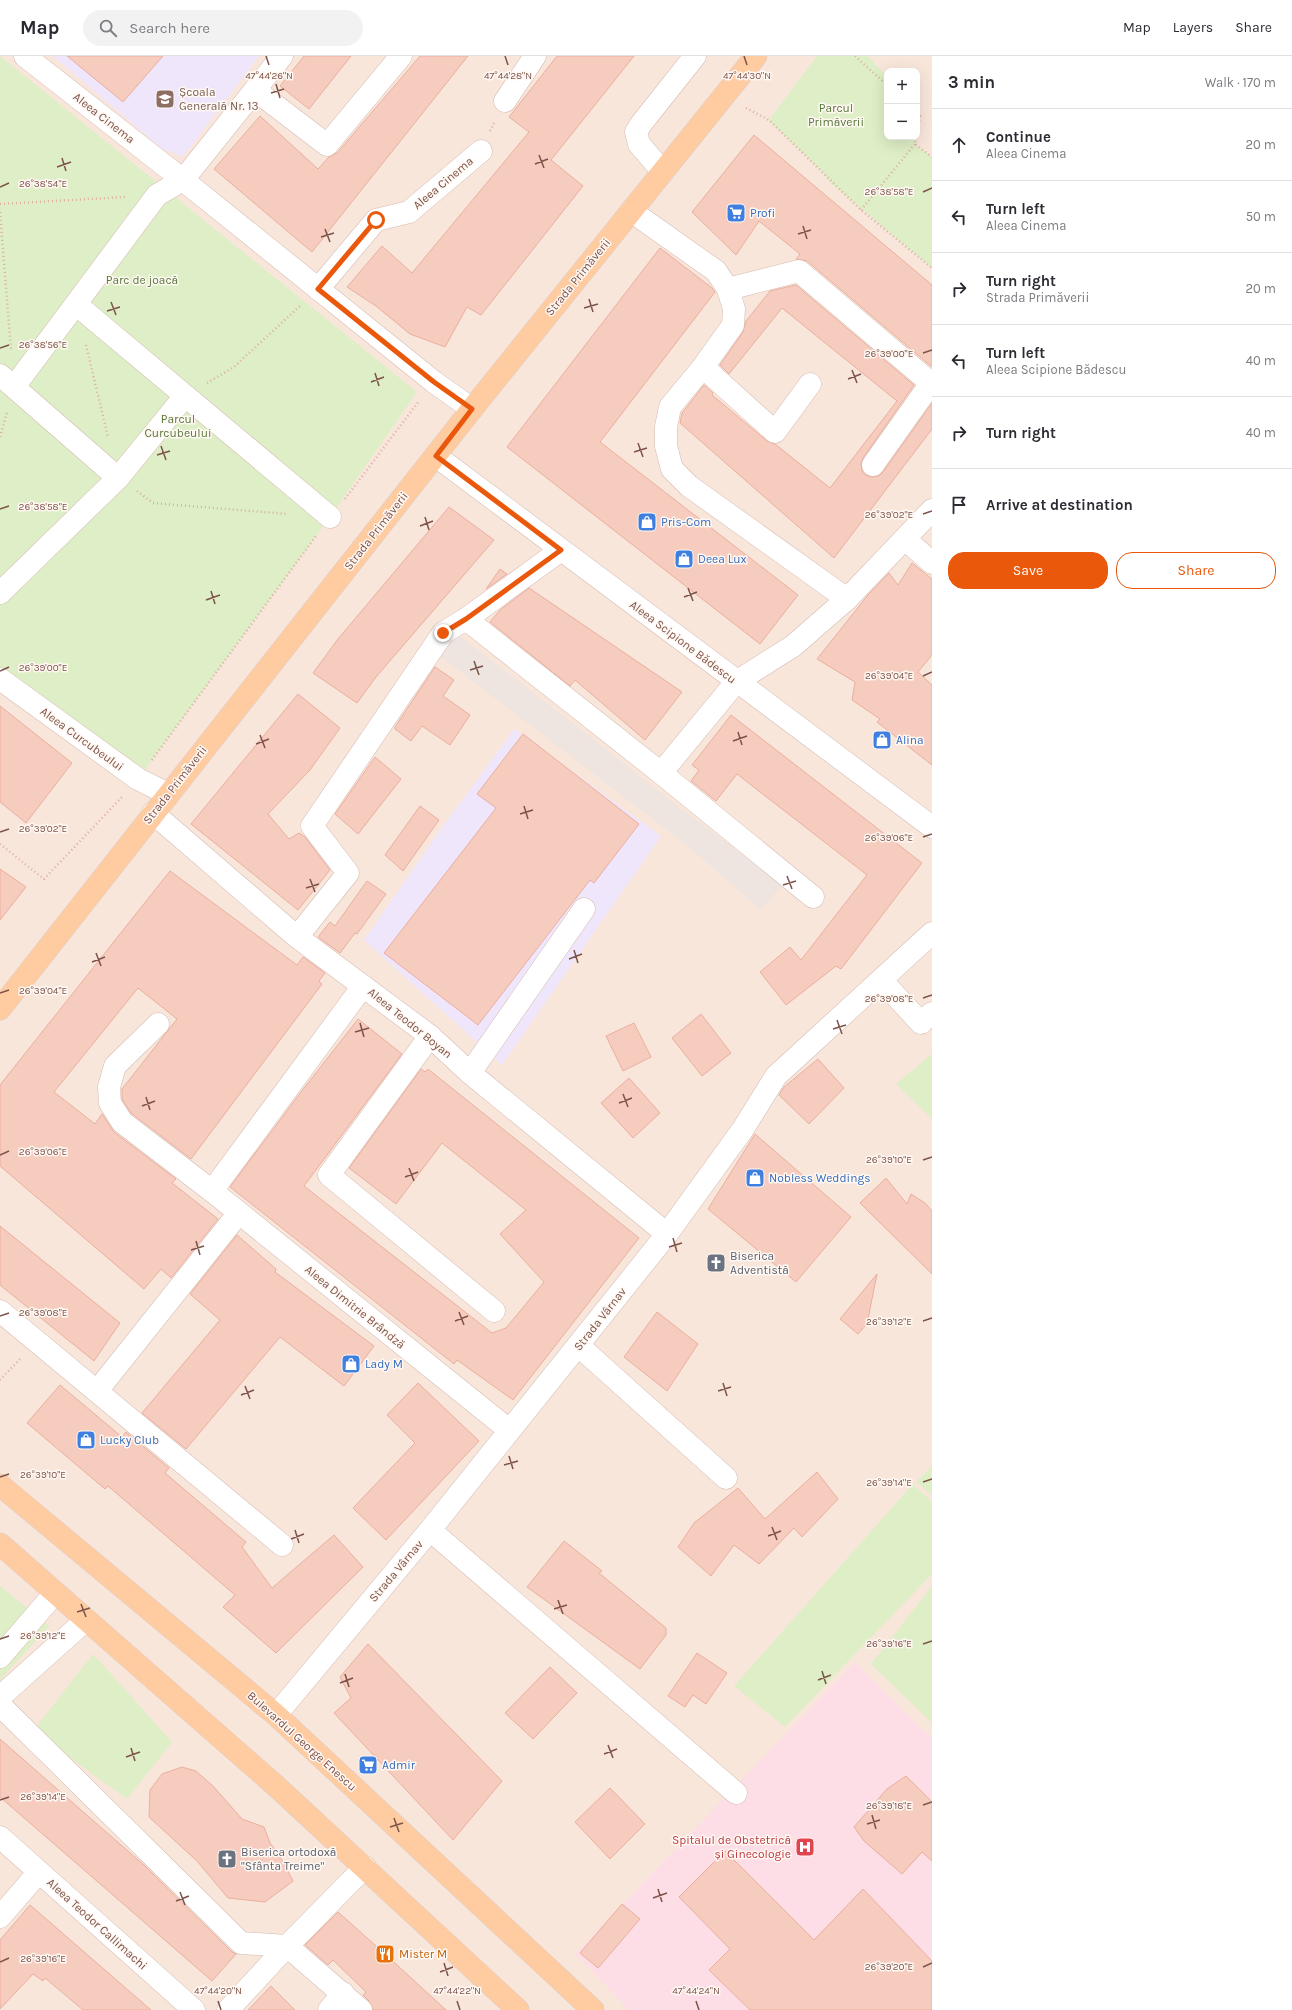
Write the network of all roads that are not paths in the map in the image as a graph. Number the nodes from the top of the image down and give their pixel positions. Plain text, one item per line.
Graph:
1 (25, 56) edge
2 (282, 56) edge
3 (401, 56) edge
4 (534, 56) edge
5 (696, 56) edge
6 (756, 56) edge
7 (255, 90) junction
8 (505, 101) road end
9 (481, 151) road end
10 (663, 172) junction
11 (183, 180) junction
12 (631, 211) junction
13 (318, 289) junction
14 (728, 289) junction
15 (76, 305) junction
16 (704, 367) junction
17 (7, 381) edge
18 (810, 384) dead end
19 (185, 396) junction
20 (472, 409) junction
21 (436, 456) junction
22 (873, 465) dead end
23 (118, 478) junction
24 (932, 510) edge
25 (330, 517) road end
26 (905, 539) junction
27 (561, 550) junction
28 (932, 563) edge
29 (0, 593) edge
30 (847, 598) junction
31 (466, 619) junction
32 (0, 679) edge
33 (736, 682) junction
34 (661, 773) junction
35 (168, 794) junction
36 (153, 813) junction
37 (932, 827) edge
38 (813, 897) dead end
39 (584, 908) dead end
40 (932, 933) edge
41 (297, 937) junction
42 (882, 981) junction
43 (364, 986) junction
44 (0, 1009) edge
45 (932, 1014) edge
46 (158, 1024) dead end
47 (430, 1036) junction
48 (470, 1073) junction
49 (212, 1191) junction
50 (238, 1214) junction
51 (667, 1234) junction
52 (0, 1311) edge
53 (494, 1311) dead end
54 (579, 1346) junction
55 (97, 1391) junction
56 (509, 1430) junction
57 (726, 1478) dead end
58 (0, 1485) edge
59 (430, 1530) junction
60 (0, 1544) edge
61 (282, 1545) dead end
62 (55, 1593) junction
63 (86, 1620) junction
64 (0, 1656) edge
65 (0, 1697) edge
66 (0, 1705) edge
67 (276, 1716) junction
68 (736, 1793) dead end
69 (0, 1837) edge
70 (365, 1867) junction
71 (39, 1872) junction
72 (0, 1917) edge
73 (287, 1946) junction
74 (343, 1993) junction
75 (194, 2010) edge
76 (228, 2010) edge
77 (329, 2010) edge
78 (361, 2010) edge
79 (518, 2010) edge
80 (593, 2010) edge

1 - 11 street, Aleea Cinema
2 - 7 street
3 - 7 street
4 - 8 street
5 - 10 street
6 - 10 main road, Strada Primăverii
7 - 11 street
9 - 13 street, Aleea Cinema
10 - 12 main road, Strada Primăverii
11 - 13 street, Aleea Cinema
11 - 15 street
12 - 14 street
12 - 20 main road, Strada Primăverii
13 - 20 street, Aleea Cinema
14 - 16 street
14 - 22 street
15 - 17 street
15 - 19 street
16 - 18 street
16 - 30 street
17 - 23 street
19 - 23 street
19 - 25 street
20 - 21 main road, Strada Primăverii
21 - 27 street, Aleea Scipione Bădescu
21 - 35 main road, Strada Primăverii
23 - 29 street
24 - 26 street
26 - 28 street
26 - 30 street
27 - 31 street
27 - 33 street, Aleea Scipione Bădescu
30 - 33 street
31 - 34 street
31 - 41 street
32 - 35 street, Aleea Curcubeului
33 - 34 street
33 - 37 street, Aleea Scipione Bădescu
34 - 38 street
35 - 36 main road, Strada Primăverii
36 - 41 street, Aleea Teodor Boyan
36 - 44 main road, Strada Primăverii
39 - 48 street
40 - 42 street, Strada Vârnav
41 - 43 street, Aleea Teodor Boyan
42 - 45 street
42 - 51 street, Strada Vârnav
43 - 47 street, Aleea Teodor Boyan
43 - 49 street
46 - 49 street, Aleea Dimitrie Brândză
47 - 48 street, Aleea Teodor Boyan
47 - 53 street
48 - 51 street, Aleea Teodor Boyan
49 - 50 street, Aleea Dimitrie Brândză
50 - 55 street
50 - 56 street, Aleea Dimitrie Brândză
51 - 54 street, Strada Vârnav
52 - 55 street
54 - 56 street, Strada Vârnav
54 - 57 street
55 - 61 street
56 - 59 street, Strada Vârnav
58 - 67 main road, Bulevardul George Enescu
59 - 67 street, Strada Vârnav
59 - 68 street
60 - 62 main road
62 - 63 main road
62 - 64 street
63 - 65 street
63 - 70 main road
66 - 73 street
67 - 80 main road, Bulevardul George Enescu
69 - 71 street, Aleea Teodor Callimachi
70 - 73 street
70 - 79 main road
71 - 72 street
71 - 75 street, Aleea Teodor Callimachi
73 - 74 street
73 - 76 street
74 - 77 street
74 - 78 street

